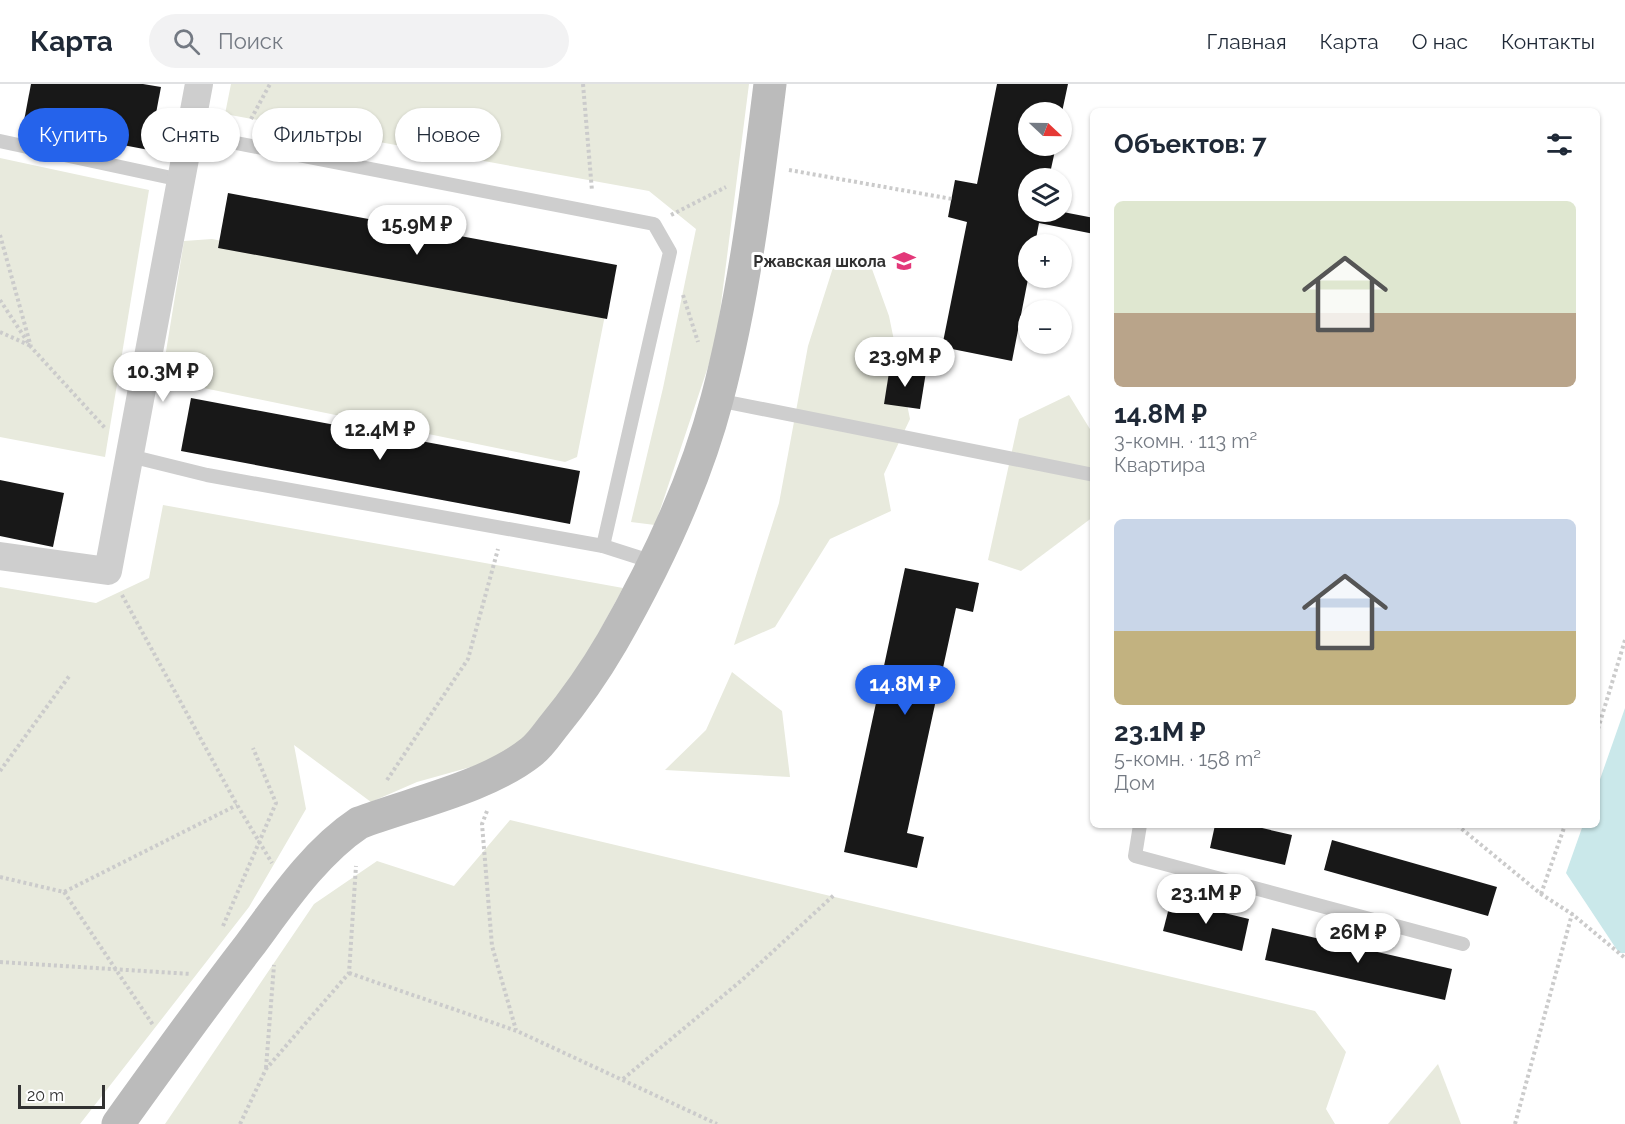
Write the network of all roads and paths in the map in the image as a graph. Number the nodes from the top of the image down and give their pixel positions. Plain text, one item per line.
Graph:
1 (199, 84) edge
2 (270, 84) edge
3 (583, 84) edge
4 (770, 84) edge
5 (195, 108) edge
6 (251, 119) dead end
7 (0, 141) edge
8 (240, 144) edge
9 (185, 162) edge
10 (759, 170) junction
11 (181, 180) junction
12 (952, 199) dead end
13 (593, 212) junction
14 (654, 224) junction
15 (0, 235) edge
16 (670, 252) junction
17 (0, 300) edge
18 (0, 332) edge
19 (699, 343) dead end
20 (32, 347) junction
21 (717, 400) junction
22 (130, 456) junction
23 (1090, 474) edge
24 (504, 528) junction
25 (603, 546) junction
26 (0, 556) edge
27 (653, 562) junction
28 (108, 571) junction
29 (1625, 640) edge
30 (70, 675) dead end
31 (1600, 722) edge
32 (253, 748) dead end
33 (0, 771) edge
34 (502, 772) junction
35 (384, 784) dead end
36 (237, 805) junction
37 (359, 823) junction
38 (1140, 828) edge
39 (1461, 828) edge
40 (1564, 828) edge
41 (259, 842) junction
42 (0, 877) edge
43 (64, 892) junction
44 (1541, 894) junction
45 (834, 895) dead end
46 (279, 906) junction
47 (1572, 914) junction
48 (222, 930) dead end
49 (1463, 944) dead end
50 (275, 953) dead end
51 (1625, 958) edge
52 (0, 962) edge
53 (117, 971) junction
54 (350, 973) junction
55 (203, 974) dead end
56 (517, 1031) junction
57 (170, 1050) junction
58 (266, 1069) junction
59 (622, 1079) junction
60 (118, 1124) edge
61 (240, 1124) edge
62 (717, 1124) edge
63 (1515, 1124) edge

1 - 5 street
2 - 6 path
3 - 13 path
4 - 10 street
7 - 11 lane
8 - 13 lane
9 - 11 street
10 - 12 path
10 - 14 path
10 - 21 street
11 - 22 street
13 - 14 lane
14 - 16 lane
15 - 20 path
16 - 19 path
16 - 25 lane
17 - 20 path
18 - 20 path
20 - 22 path
21 - 23 lane
21 - 27 street
22 - 24 lane
22 - 28 street
24 - 25 lane
24 - 35 path
25 - 27 lane
26 - 28 street
27 - 34 street
28 - 36 path
29 - 31 path
30 - 33 path
32 - 41 path
34 - 37 street
34 - 56 path
36 - 41 path
36 - 43 path
37 - 46 street
37 - 54 path
38 - 49 lane
39 - 44 path
40 - 44 path
41 - 46 path
41 - 48 path
42 - 43 path
43 - 53 path
44 - 47 path
45 - 59 path
46 - 57 street
47 - 51 path
47 - 63 path
50 - 58 path
52 - 53 path
53 - 55 path
53 - 57 path
54 - 56 path
54 - 58 path
56 - 59 path
57 - 60 street
58 - 61 path
59 - 62 path

